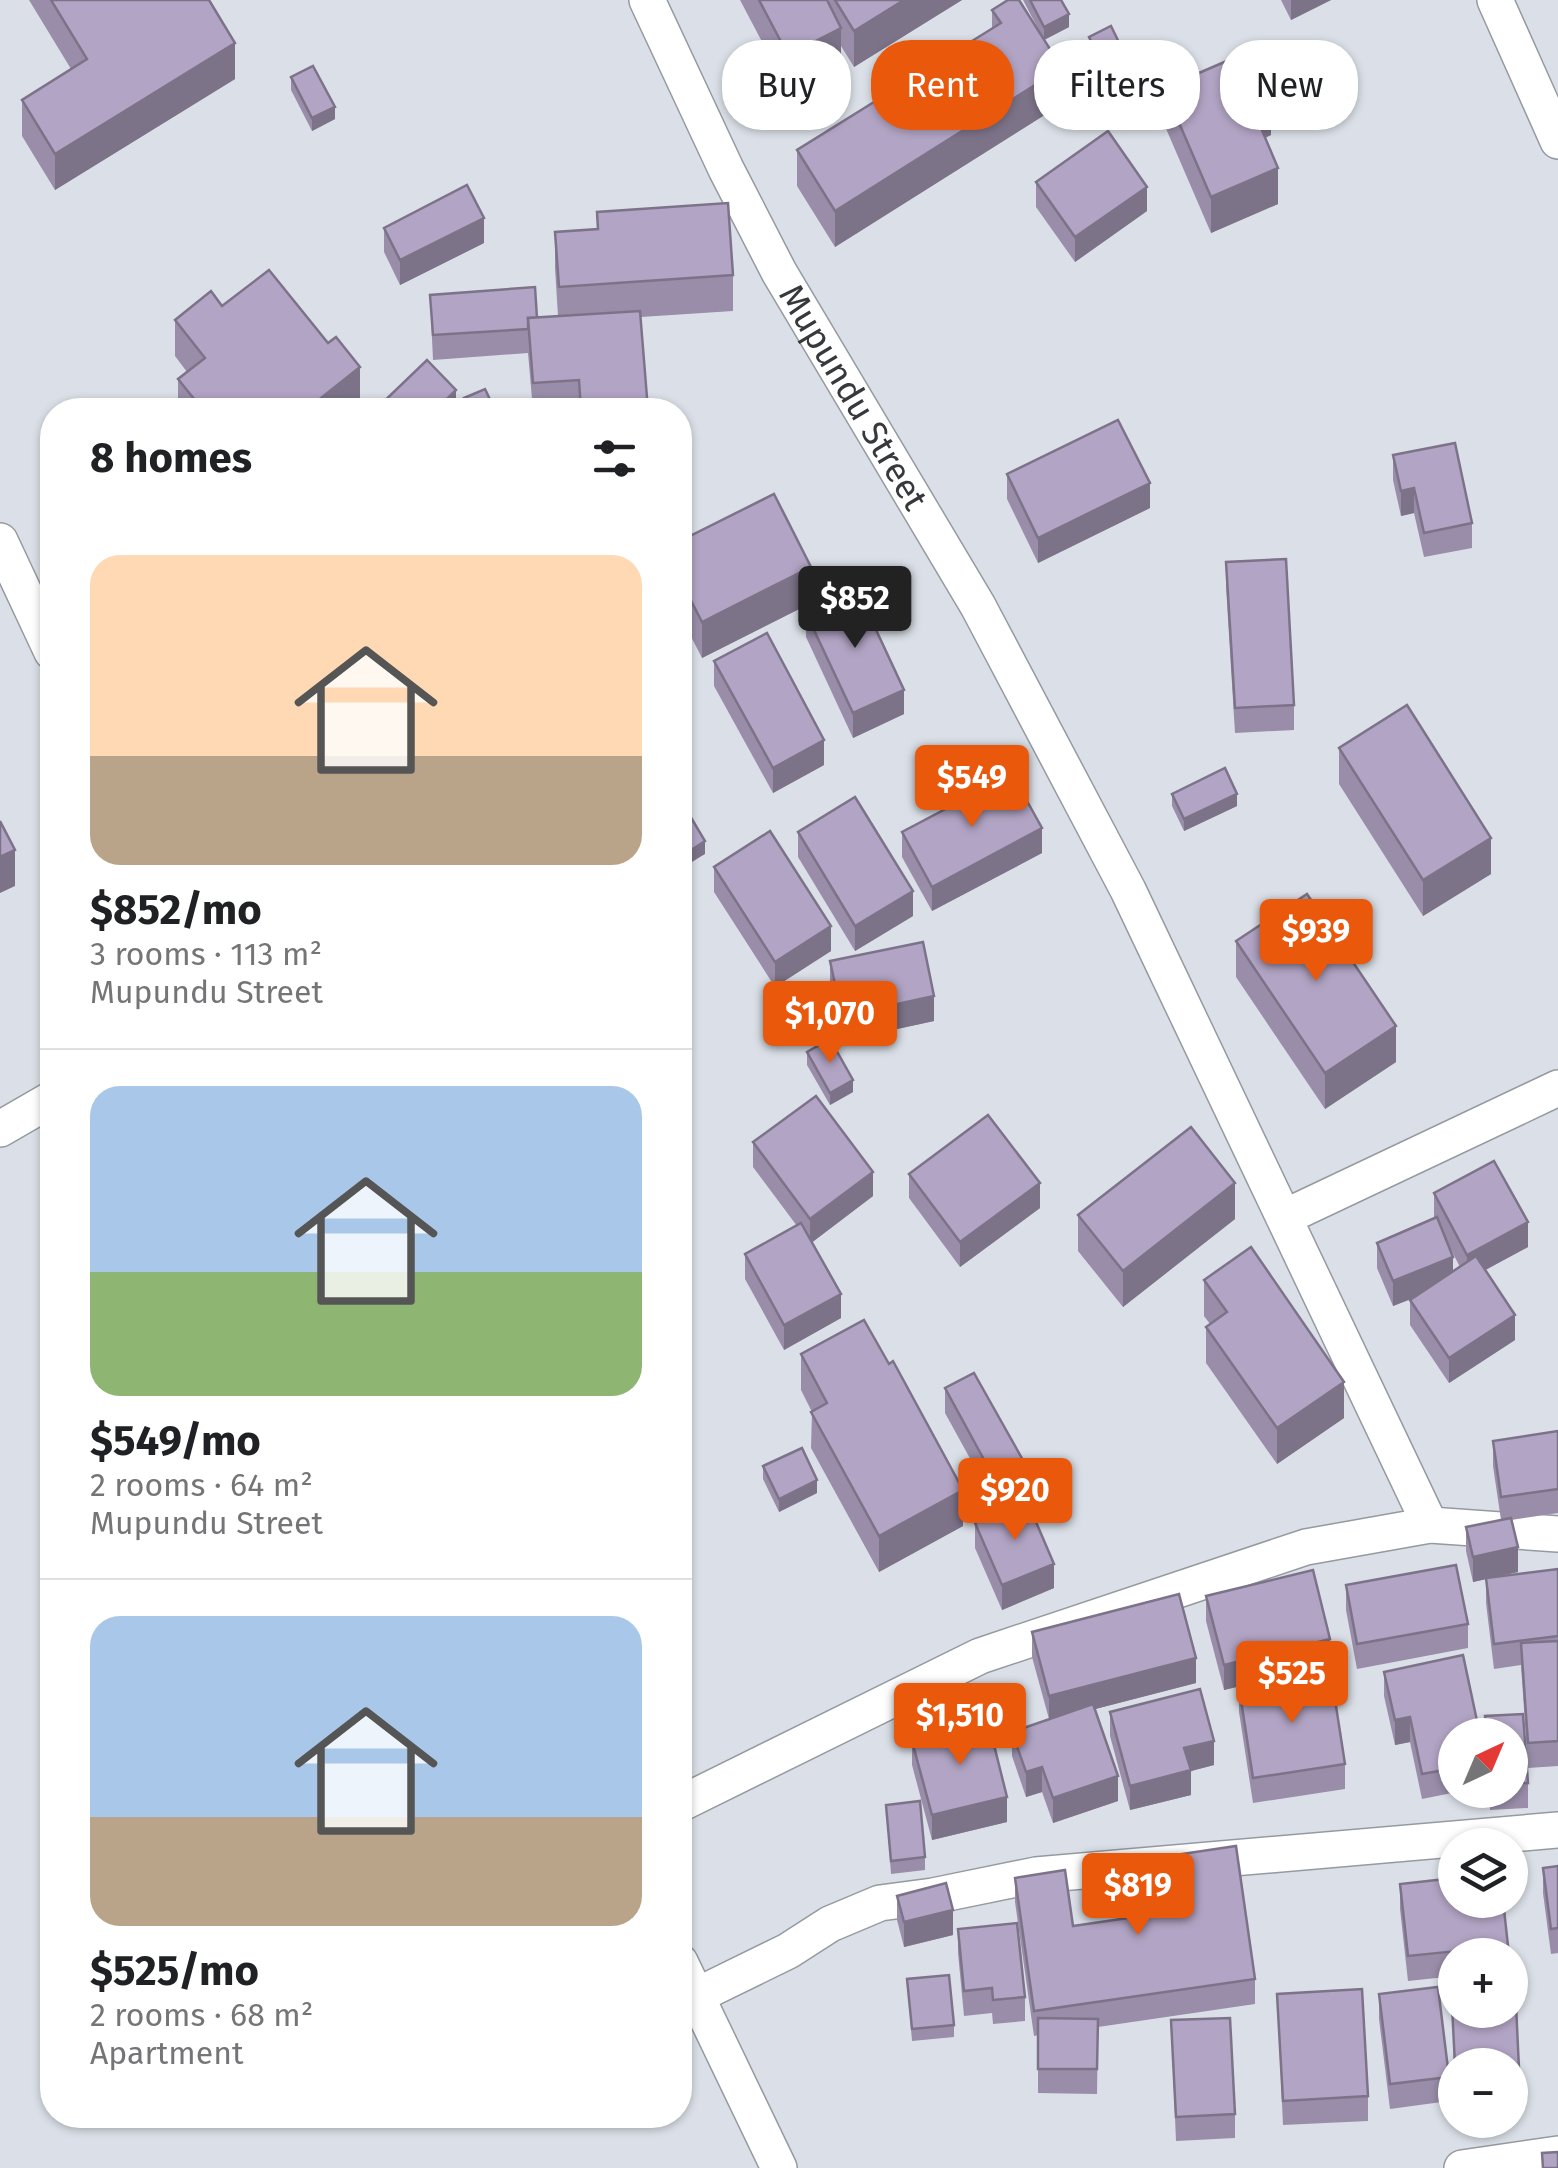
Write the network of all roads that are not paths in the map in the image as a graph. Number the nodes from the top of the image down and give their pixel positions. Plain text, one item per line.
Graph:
1 (648, 0) edge
2 (1495, 0) edge
3 (1558, 141) edge
4 (0, 541) edge
5 (40, 626) edge
6 (1558, 1088) edge
7 (40, 1106) edge
8 (0, 1129) edge
9 (1285, 1218) junction
10 (1430, 1524) junction
11 (1558, 1534) edge
12 (692, 1798) edge
13 (1558, 1830) edge
14 (692, 1988) edge
15 (696, 1996) junction
16 (1558, 2154) edge
17 (779, 2168) edge
18 (1462, 2168) edge

1 - 9 street, Mupundu Street
2 - 3 street
4 - 5 street
6 - 9 street
7 - 8 street
9 - 10 street, Mupundu Street
10 - 11 street
10 - 12 street
13 - 15 street
14 - 15 street
15 - 17 street
16 - 18 street

